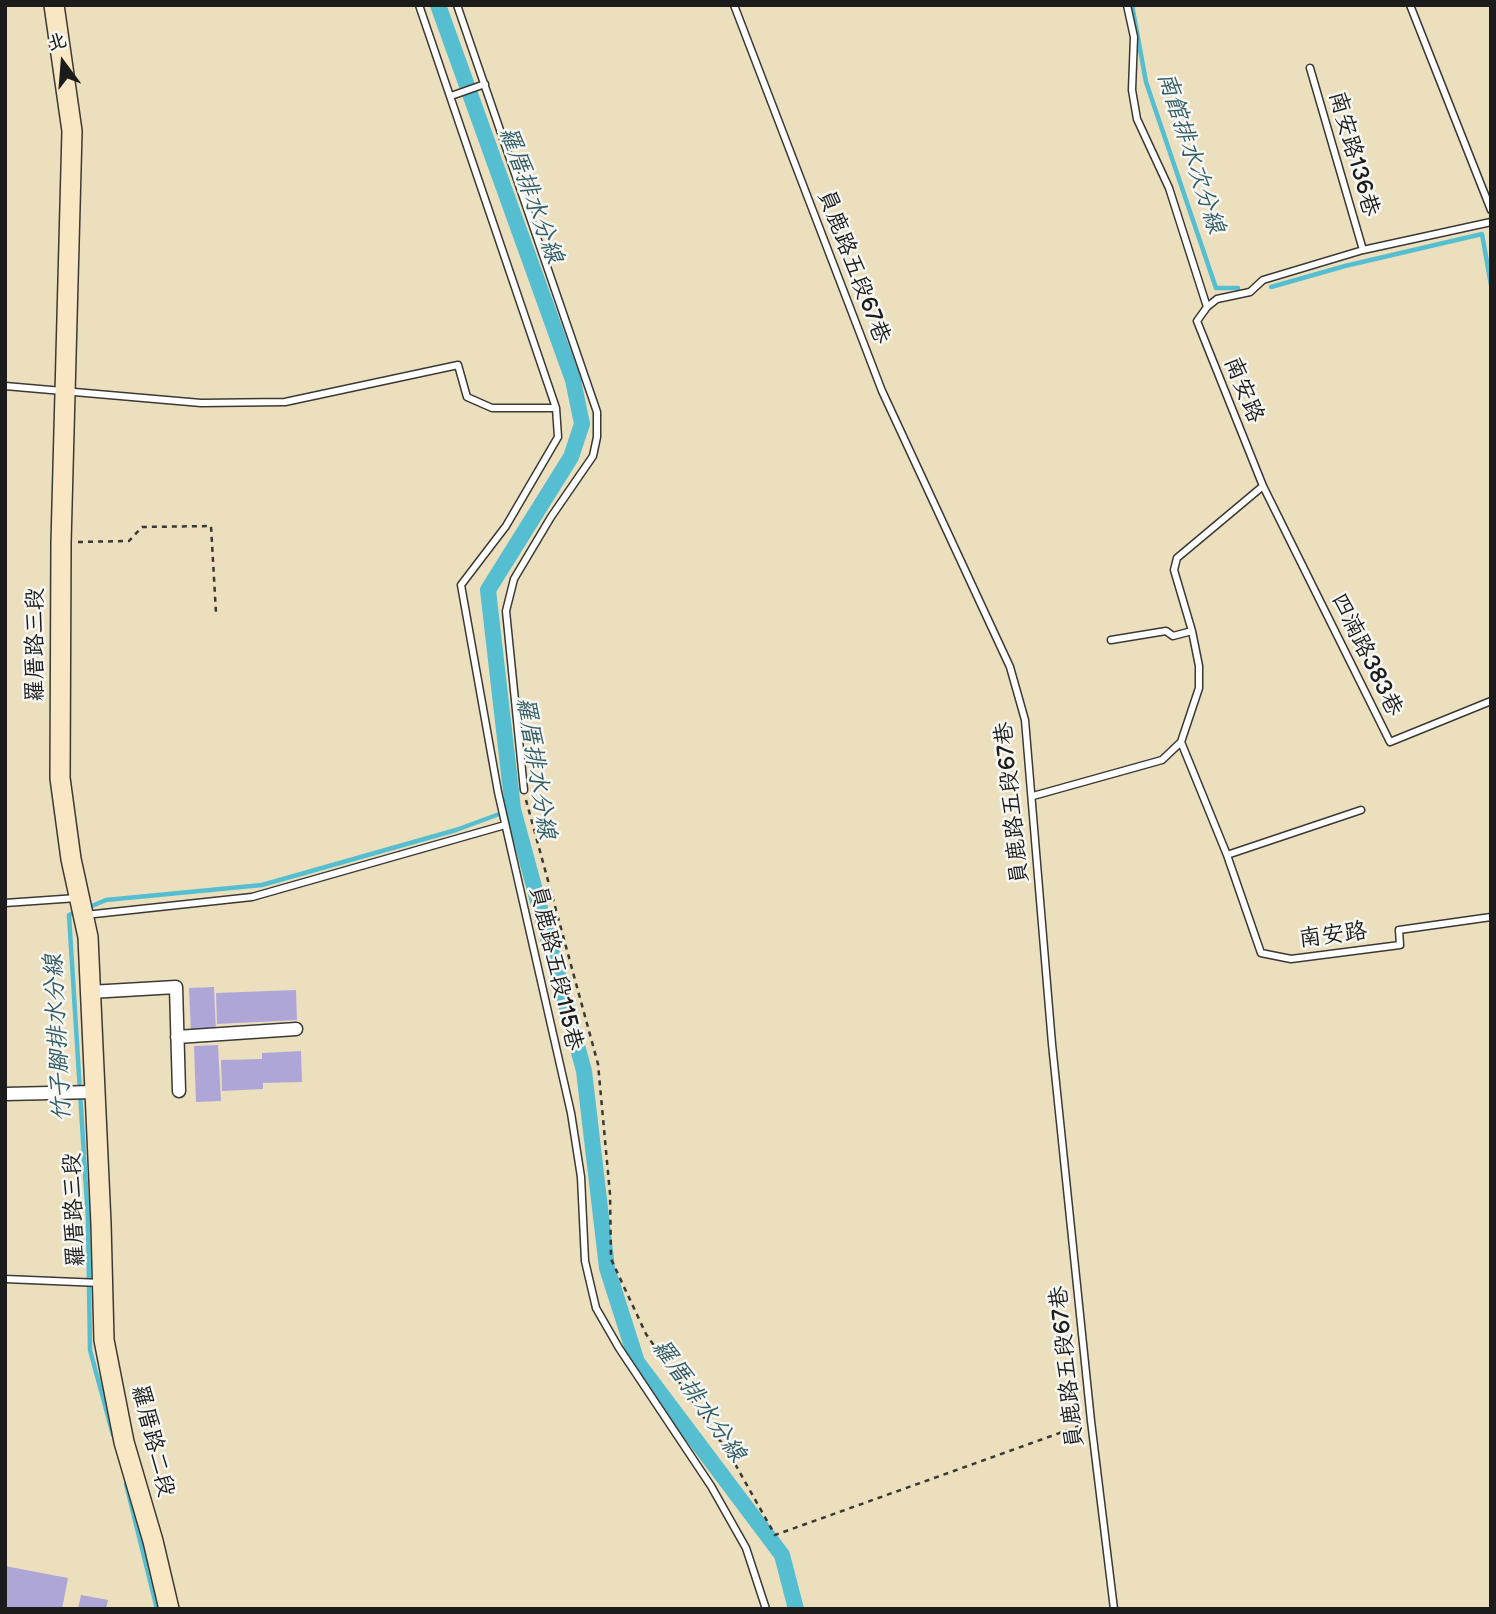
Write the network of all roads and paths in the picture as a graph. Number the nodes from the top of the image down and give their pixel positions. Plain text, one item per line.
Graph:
1 (54, 5) edge
2 (419, 5) edge
3 (457, 5) edge
4 (734, 5) edge
5 (1127, 5) edge
6 (1410, 5) edge
7 (1310, 68) dead end
8 (485, 84) junction
9 (451, 96) junction
10 (1491, 210) edge
11 (1491, 222) edge
12 (1363, 250) junction
13 (1207, 307) junction
14 (5, 386) edge
15 (64, 393) junction
16 (556, 408) junction
17 (1263, 486) junction
18 (61, 543) junction
19 (216, 613) dead end
20 (1192, 631) junction
21 (1111, 640) dead end
22 (1491, 701) edge
23 (1181, 742) junction
24 (524, 790) joint
25 (1032, 796) junction
26 (1361, 810) dead end
27 (505, 825) junction
28 (1227, 855) junction
29 (5, 902) edge
30 (81, 908) junction
31 (1491, 917) edge
32 (90, 992) junction
33 (296, 1029) dead end
34 (177, 1037) junction
35 (179, 1091) dead end
36 (95, 1092) junction
37 (5, 1094) edge
38 (5, 1279) edge
39 (102, 1283) junction
40 (1091, 1421) junction
41 (169, 1609) edge
42 (766, 1609) edge
43 (1114, 1609) edge

1 - 15 street, 羅厝路三段
2 - 9 lane, 員鹿路五段115巷
3 - 8 lane
4 - 25 lane, 員鹿路五段67巷
5 - 13 lane
6 - 10 lane
7 - 12 lane, 南安路136巷
8 - 9 lane
8 - 24 lane
9 - 16 lane, 員鹿路五段115巷
11 - 12 lane
12 - 13 lane
13 - 17 lane, 南安路
14 - 15 lane
15 - 16 lane
15 - 18 street, 羅厝路三段
16 - 27 lane, 員鹿路五段115巷
17 - 20 lane
17 - 22 lane, 四湳路383巷
18 - 19 path
18 - 30 street, 羅厝路三段
20 - 21 lane
20 - 23 lane
23 - 25 lane
23 - 28 lane, 南安路
24 - 40 path
25 - 40 lane, 員鹿路五段67巷
26 - 28 lane
27 - 30 lane
27 - 42 lane, 員鹿路五段115巷
28 - 31 lane, 南安路
29 - 30 lane
30 - 32 street, 羅厝路三段
32 - 34 street
32 - 36 street, 羅厝路三段
33 - 34 street
34 - 35 street
36 - 37 street
36 - 39 street, 羅厝路三段
38 - 39 lane
39 - 41 street, 羅厝路二段
40 - 43 lane, 員鹿路五段67巷

